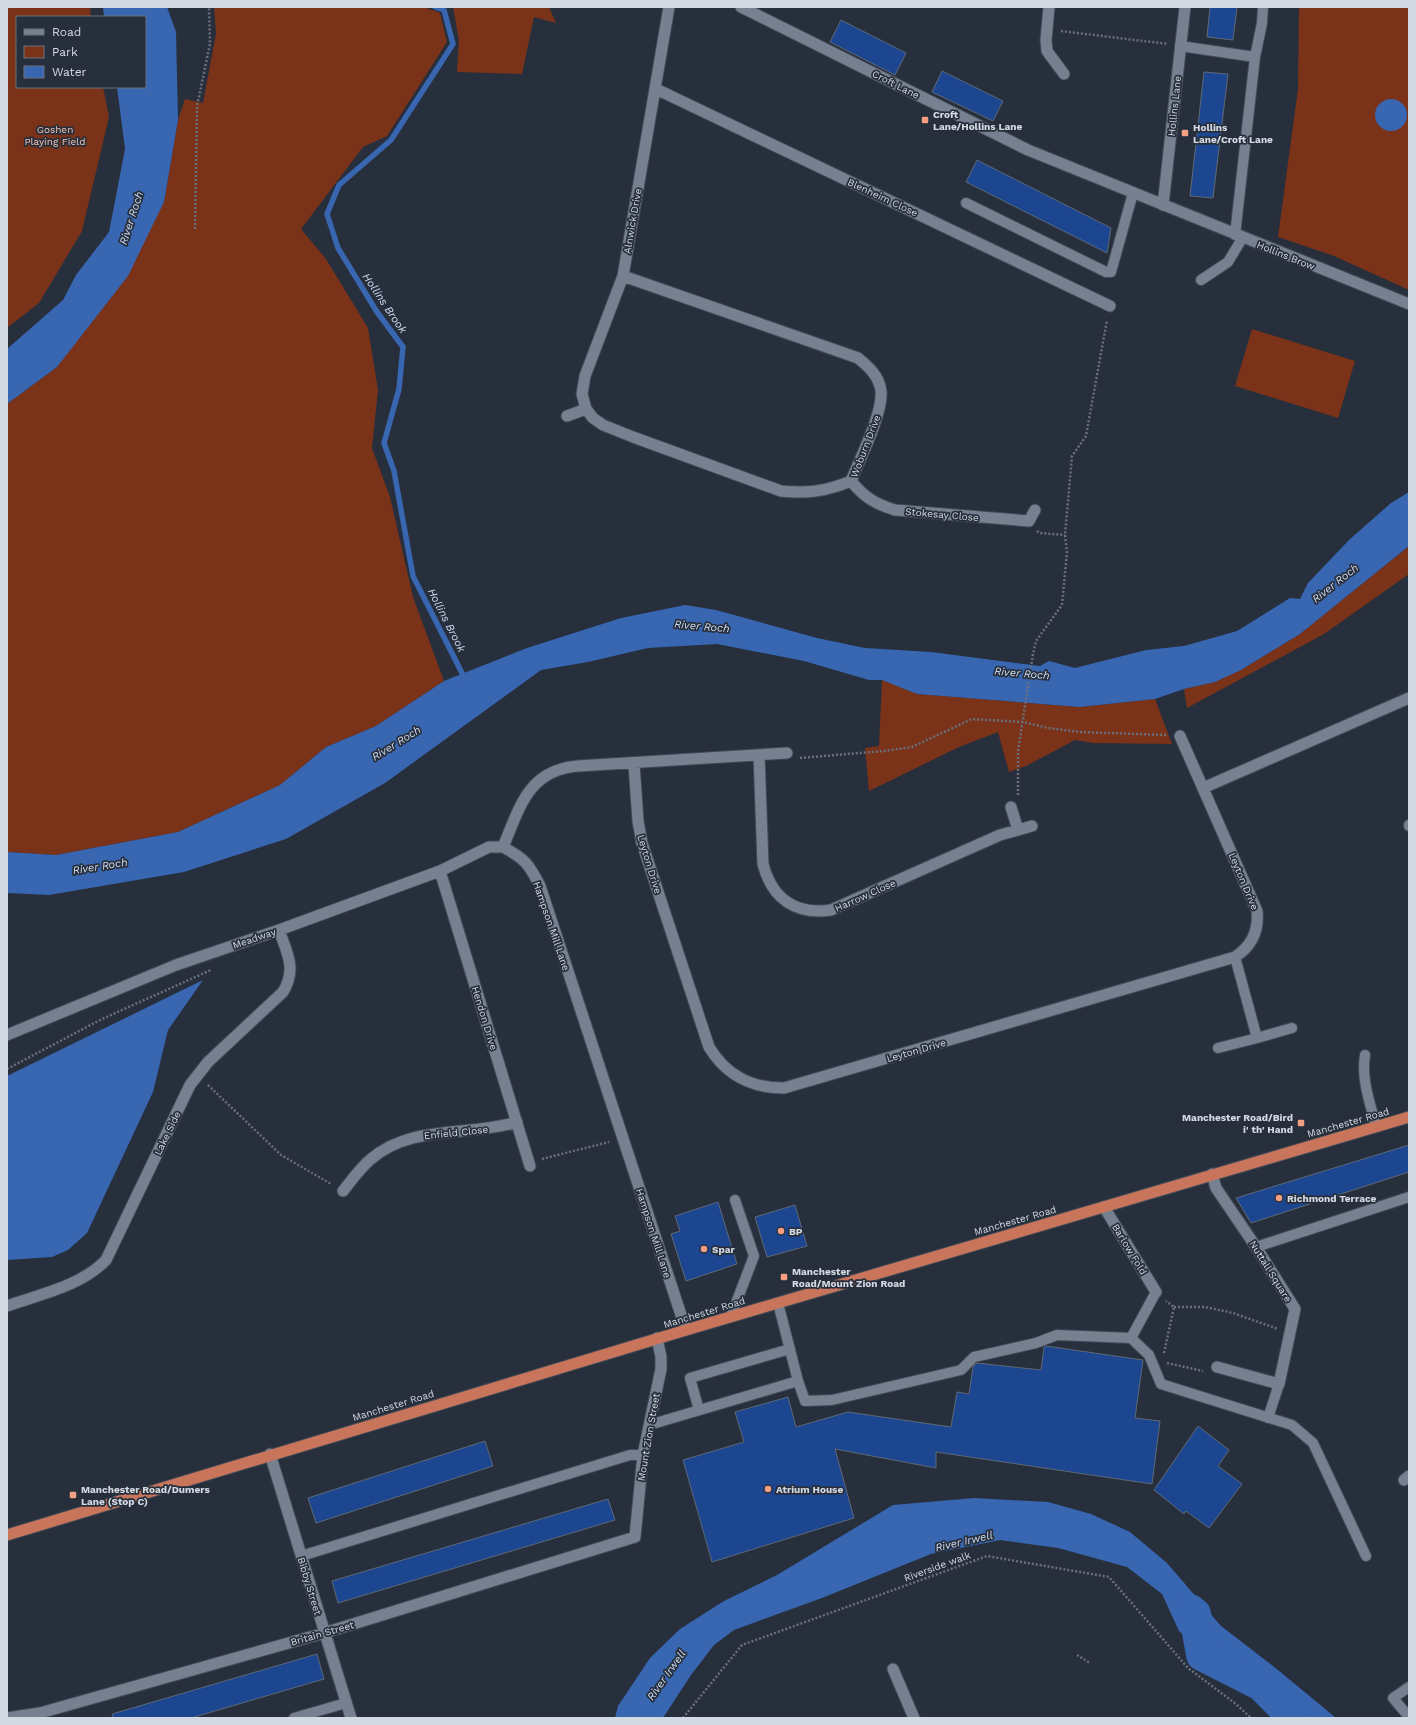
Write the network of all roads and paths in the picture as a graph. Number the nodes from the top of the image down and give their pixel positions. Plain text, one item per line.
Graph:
1 (209, 7) edge
2 (669, 7) edge
3 (741, 7) edge
4 (1049, 7) edge
5 (1185, 7) edge
6 (1263, 7) edge
7 (1047, 29) junction
8 (1180, 46) junction
9 (1255, 57) junction
10 (1064, 74) dead end
11 (656, 89) junction
12 (1133, 193) junction
13 (966, 203) dead end
14 (1162, 205) junction
15 (196, 230) dead end
16 (1239, 236) junction
17 (623, 276) junction
18 (1201, 280) dead end
19 (1409, 304) edge
20 (1110, 306) joint
21 (586, 409) junction
22 (567, 416) dead end
23 (851, 482) junction
24 (1035, 510) dead end
25 (1029, 521) junction
26 (1065, 535) junction
27 (1409, 698) edge
28 (1023, 722) junction
29 (1180, 736) joint
30 (787, 753) joint
31 (759, 754) junction
32 (634, 764) junction
33 (1203, 788) junction
34 (1011, 807) joint
35 (1032, 826) dead end
36 (1018, 830) junction
37 (503, 846) junction
38 (440, 871) junction
39 (279, 930) junction
40 (1235, 957) junction
41 (213, 969) dead end
42 (1292, 1028) dead end
43 (7, 1035) edge
44 (1257, 1038) junction
45 (1218, 1048) dead end
46 (1365, 1055) dead end
47 (7, 1070) edge
48 (198, 1075) junction
49 (1409, 1116) edge
50 (517, 1122) junction
51 (1376, 1126) junction
52 (623, 1138) junction
53 (529, 1164) joint
54 (1212, 1174) junction
55 (343, 1191) joint
56 (1409, 1197) edge
57 (735, 1200) dead end
58 (1104, 1207) junction
59 (1256, 1247) junction
60 (1156, 1292) junction
61 (778, 1303) junction
62 (7, 1306) edge
63 (1174, 1307) junction
64 (731, 1316) junction
65 (686, 1330) junction
66 (1290, 1333) junction
67 (657, 1338) junction
68 (1131, 1338) junction
69 (790, 1349) junction
70 (1163, 1355) dead end
71 (1162, 1362) dead end
72 (1217, 1367) joint
73 (798, 1381) junction
74 (1279, 1384) junction
75 (699, 1410) junction
76 (1268, 1418) junction
77 (649, 1425) junction
78 (270, 1454) junction
79 (643, 1456) junction
80 (7, 1535) edge
81 (635, 1536) joint
82 (301, 1556) junction
83 (1366, 1556) dead end
84 (324, 1632) junction
85 (1077, 1655) dead end
86 (1090, 1663) dead end
87 (893, 1669) dead end
88 (1409, 1687) edge
89 (346, 1703) junction
90 (41, 1715) edge
91 (1409, 1717) edge
92 (7, 1718) edge
93 (294, 1718) edge
94 (351, 1718) edge
95 (683, 1718) edge
96 (914, 1718) edge
97 (1251, 1718) edge

1 - 15 path
2 - 11 street, Alnwick Drive
3 - 12 street, Croft Lane
4 - 7 street
5 - 8 street, Hollins Lane
6 - 9 lane
7 - 8 path
7 - 10 street
8 - 9 lane
8 - 14 street, Hollins Lane
9 - 16 lane
11 - 17 street, Alnwick Drive
11 - 20 street, Blenheim Close
12 - 13 lane
12 - 14 street, Croft Lane
14 - 16 street, Hollins Brow
16 - 18 lane
16 - 19 street, Hollins Brow
17 - 21 street, Alnwick Drive
17 - 23 street, Woburn Drive
20 - 26 path
21 - 22 street
21 - 23 street, Woburn Drive
23 - 25 street, Stokesay Close
24 - 25 street
25 - 26 path
26 - 28 path
27 - 33 street
28 - 29 path
28 - 30 path
28 - 34 path
29 - 33 street, Leyton Drive
30 - 31 street
31 - 32 street
31 - 36 street, Harrow Close
32 - 37 street
32 - 40 street, Leyton Drive
33 - 40 street, Leyton Drive
34 - 36 street
35 - 36 street, Harrow Close
37 - 38 street, Meadway
37 - 52 street, Hampson Mill Lane
38 - 39 street, Meadway
38 - 50 street, Hendon Drive
39 - 43 street, Meadway
39 - 48 street, Lake Side
40 - 44 lane
41 - 47 path
42 - 44 lane
44 - 45 lane
46 - 51 lane
48 - 55 path
48 - 62 street, Lake Side
49 - 51 highway, Manchester Road
50 - 53 street, Hendon Drive
50 - 55 street, Enfield Close
51 - 54 highway, Manchester Road
52 - 53 path
52 - 65 street, Hampson Mill Lane
54 - 58 highway, Manchester Road
54 - 59 street, Nuttall Square
56 - 59 lane
57 - 64 lane
58 - 60 street, Barlow Fold
58 - 61 highway, Manchester Road
59 - 66 street, Nuttall Square
60 - 63 path
60 - 68 lane
61 - 64 highway, Manchester Road
61 - 69 lane
63 - 66 path
63 - 70 path
64 - 65 highway, Manchester Road
65 - 67 highway, Manchester Road
66 - 74 street, Nuttall Square
67 - 77 street, Mount Zion Street
67 - 78 highway, Manchester Road
68 - 73 lane
68 - 76 lane
69 - 73 lane
69 - 75 lane
71 - 72 path
72 - 74 street
73 - 75 lane
74 - 76 lane
75 - 77 lane
76 - 83 lane
77 - 79 street, Mount Zion Street
78 - 80 highway, Manchester Road
78 - 82 street, Bibby Street
79 - 81 street, Mount Zion Street
79 - 82 lane
81 - 84 street, Britain Street
82 - 84 street, Bibby Street
84 - 89 street, Bibby Street
84 - 90 street, Britain Street
85 - 86 path
87 - 96 street
88 - 91 lane
89 - 93 lane
89 - 94 street, Bibby Street
90 - 92 street, Britain Street
95 - 97 path, Riverside walk

